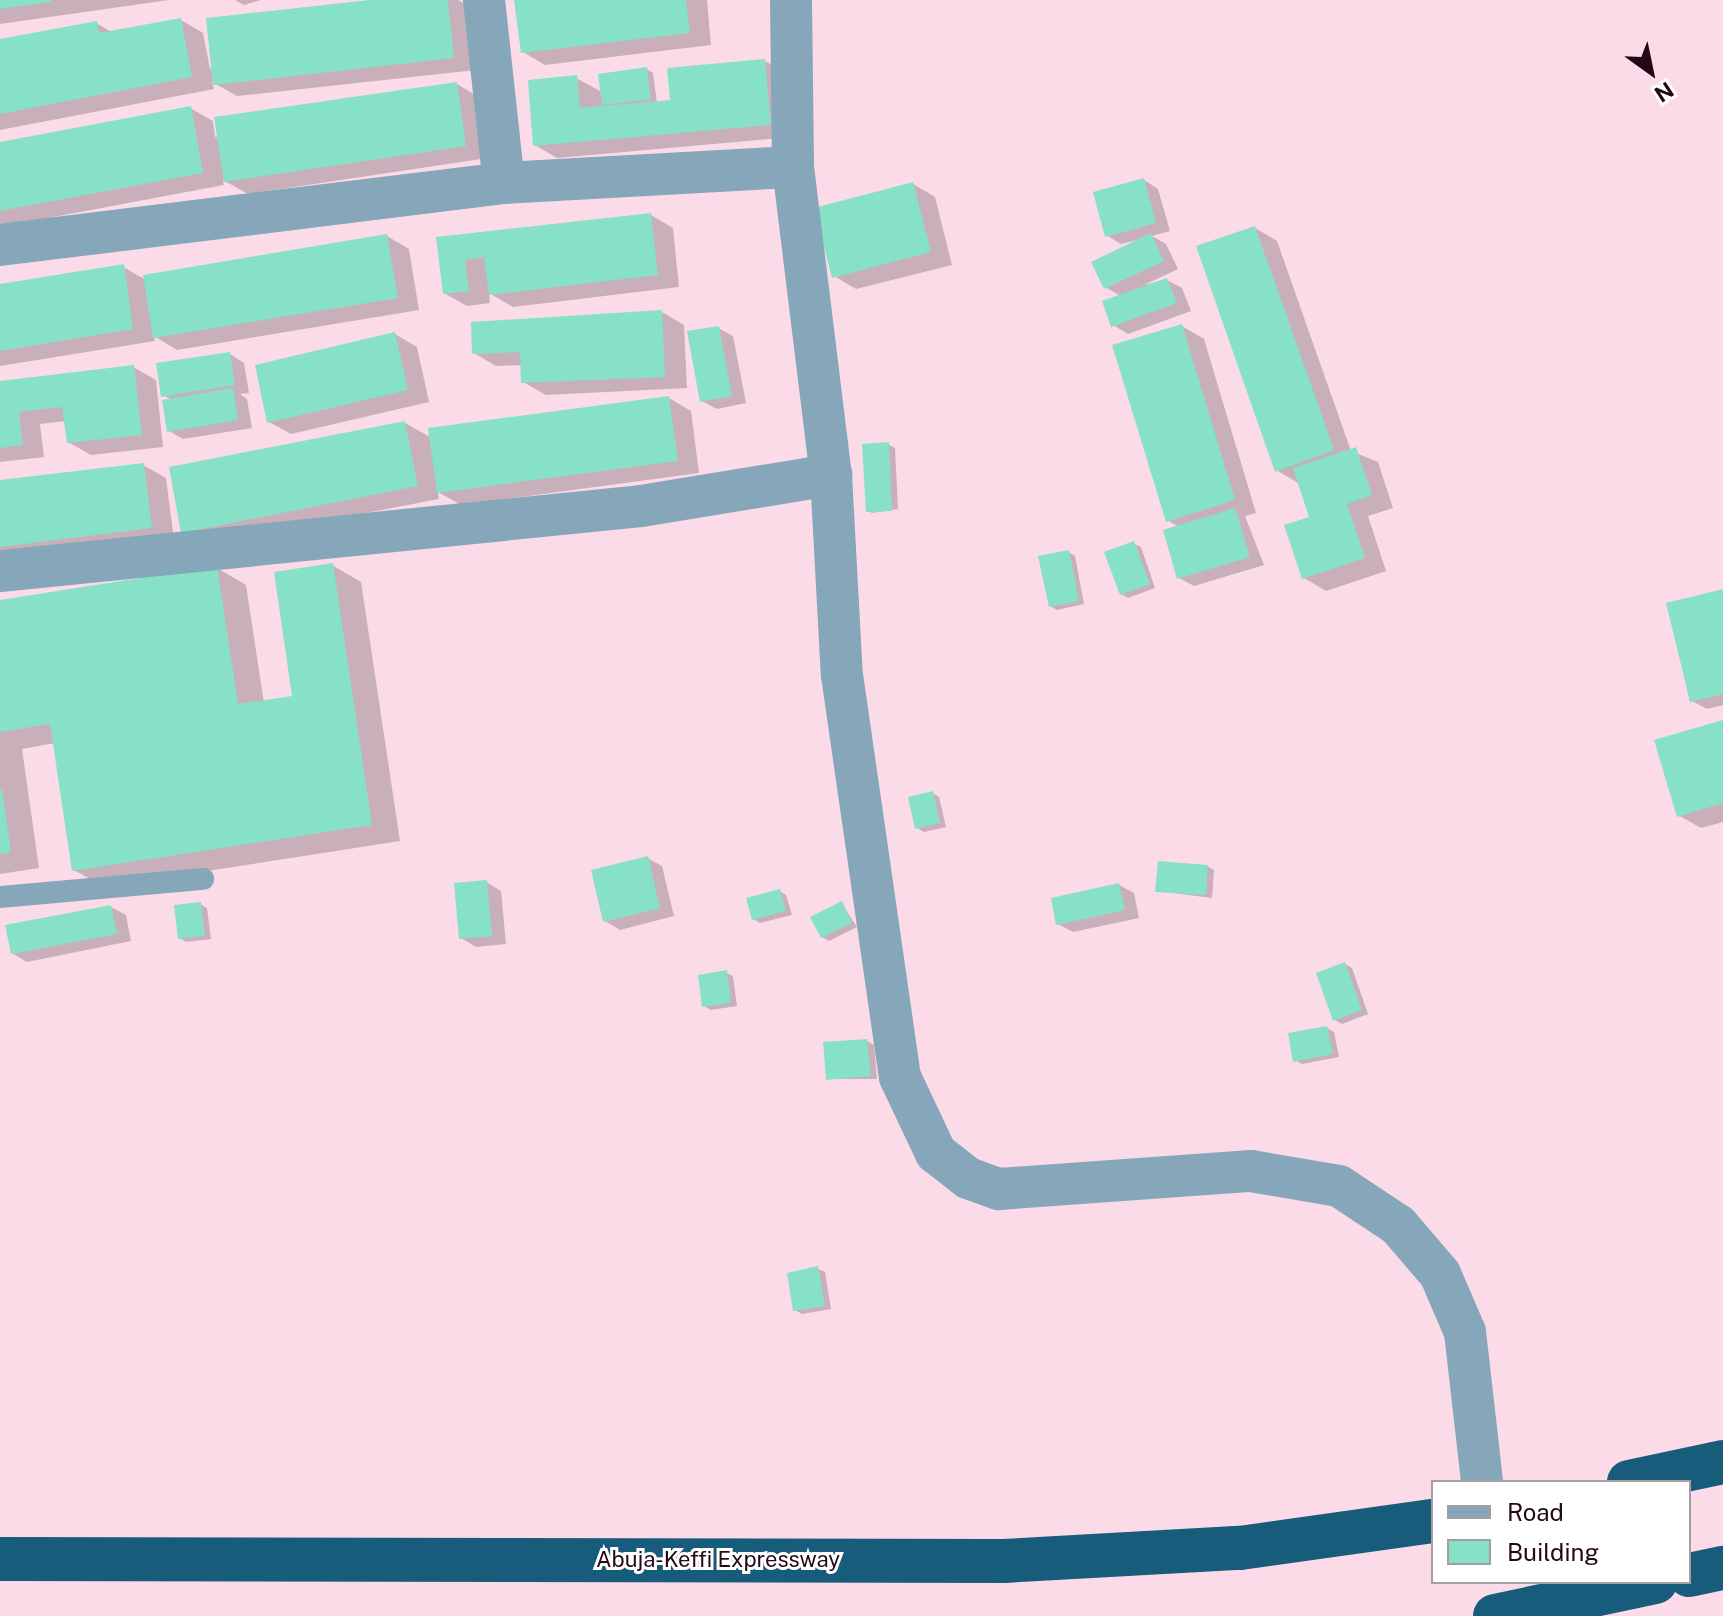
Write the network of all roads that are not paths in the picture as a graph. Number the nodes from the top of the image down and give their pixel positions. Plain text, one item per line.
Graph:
1 (484, 0) edge
2 (791, 0) edge
3 (793, 167) junction
4 (504, 183) junction
5 (0, 245) edge
6 (831, 475) junction
7 (0, 571) edge
8 (203, 879) dead end
9 (0, 897) edge
10 (1723, 1462) edge
11 (1482, 1480) edge
12 (1638, 1480) edge
13 (1431, 1521) edge
14 (0, 1559) edge
15 (1723, 1568) edge
16 (1691, 1575) edge
17 (1646, 1584) edge
18 (1495, 1616) edge

1 - 4 street
2 - 3 street
3 - 4 street
3 - 6 street
4 - 5 street
6 - 7 street
6 - 11 street
8 - 9 lane
10 - 12 highway
13 - 14 highway, Abuja-Keffi Expressway
15 - 16 highway
17 - 18 highway

